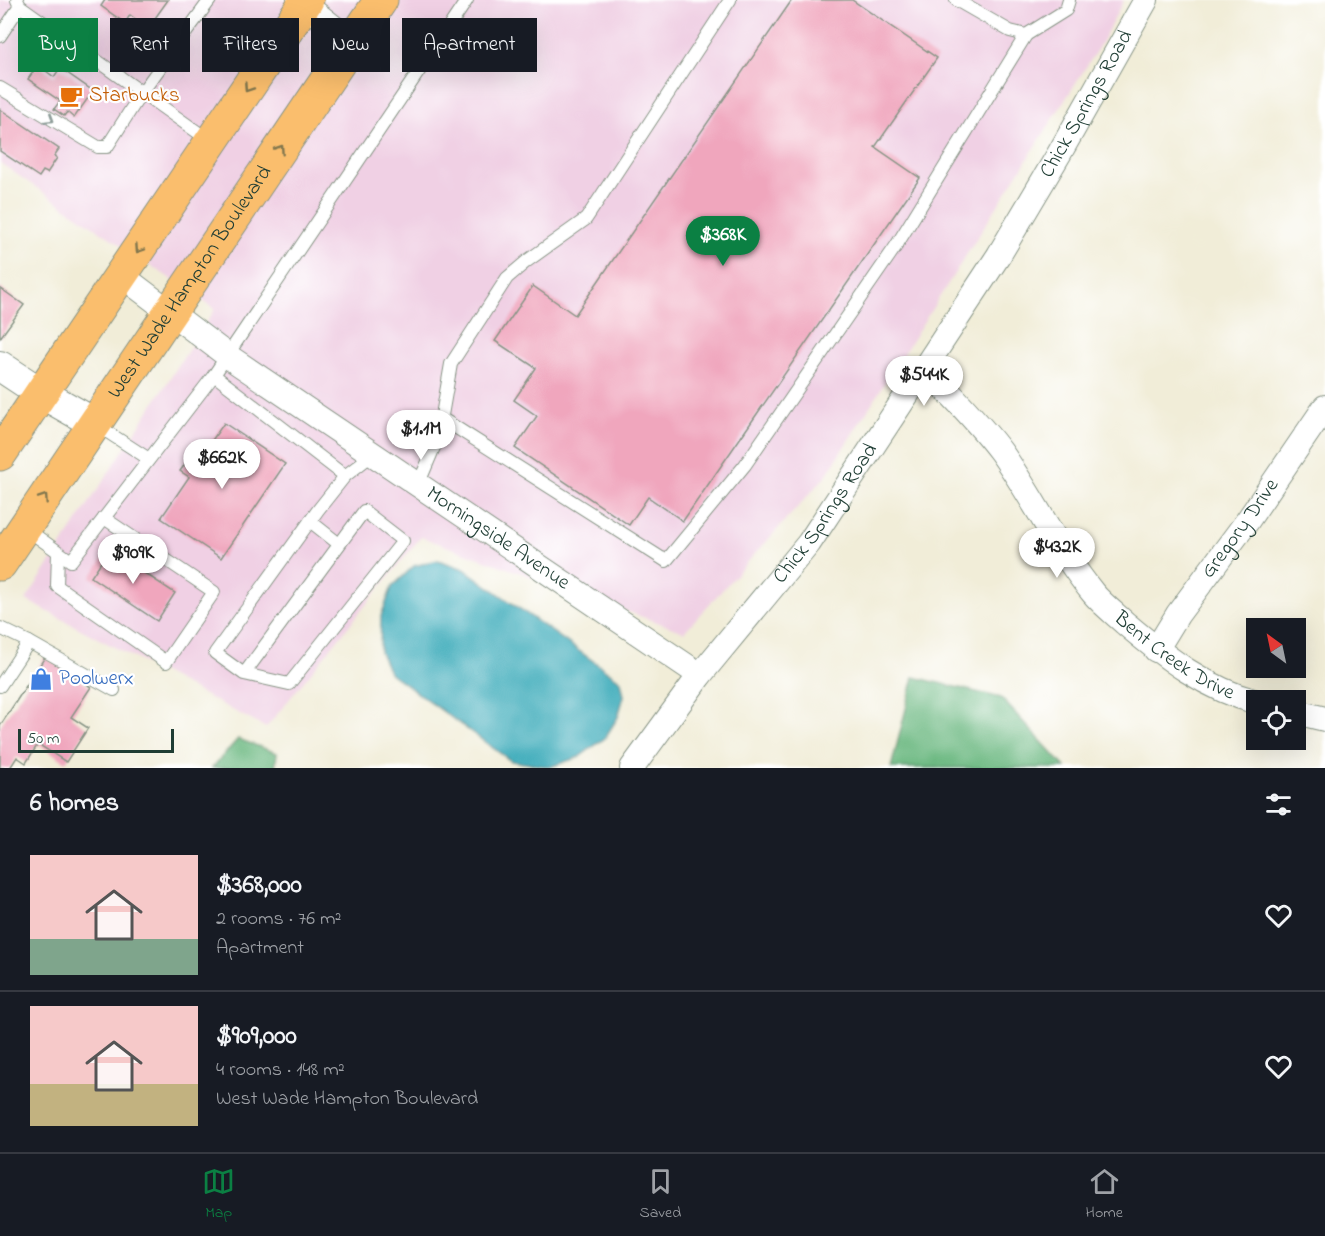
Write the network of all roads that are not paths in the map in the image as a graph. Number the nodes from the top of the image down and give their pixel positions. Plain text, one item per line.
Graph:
1 (210, 0) edge
2 (381, 0) edge
3 (467, 0) edge
4 (730, 0) edge
5 (956, 0) edge
6 (1069, 0) edge
7 (1146, 0) edge
8 (303, 1) edge
9 (18, 3) edge
10 (323, 18) edge
11 (369, 18) edge
12 (0, 36) edge
13 (1026, 36) junction
14 (332, 72) edge
15 (0, 88) edge
16 (142, 92) junction
17 (212, 142) junction
18 (121, 275) junction
19 (170, 312) junction
20 (0, 366) edge
21 (221, 366) junction
22 (925, 367) junction
23 (41, 393) junction
24 (1325, 407) edge
25 (441, 418) junction
26 (94, 423) junction
27 (0, 454) edge
28 (373, 454) junction
29 (149, 459) junction
30 (345, 476) junction
31 (418, 485) junction
32 (104, 518) junction
33 (310, 521) junction
34 (24, 527) junction
35 (339, 544) junction
36 (58, 552) junction
37 (0, 564) edge
38 (0, 628) edge
39 (29, 642) junction
40 (1156, 650) junction
41 (244, 674) junction
42 (700, 675) junction
43 (0, 686) edge
44 (114, 690) dead end
45 (1246, 699) edge
46 (1306, 714) edge
47 (1325, 719) edge
48 (632, 768) edge

1 - 16 lane
2 - 11 main road, West Wade Hampton Boulevard
3 - 21 lane
4 - 25 lane
5 - 13 lane
6 - 13 lane
7 - 22 street, Chick Springs Road
8 - 10 street
8 -> 17 main road
9 - 12 lane
9 - 16 lane
13 - 25 lane
19 -> 14 main road, West Wade Hampton Boulevard
15 -> 16 lane
16 - 17 lane
17 -> 18 main road
18 - 19 street, Morningside Avenue
18 - 23 main road
19 - 21 street, Morningside Avenue
19 - 26 main road, West Wade Hampton Boulevard
20 - 23 street
21 - 28 street, Morningside Avenue
21 - 29 lane
21 - 30 lane
22 - 40 street, Bent Creek Drive
22 - 42 street, Chick Springs Road
23 - 26 street
23 - 27 main road
24 - 40 street, Gregory Drive
25 - 31 lane
26 - 29 lane
34 -> 26 main road, West Wade Hampton Boulevard
28 - 30 lane
28 - 31 street, Morningside Avenue
29 - 32 lane
30 - 33 lane
31 - 42 street, Morningside Avenue
32 - 36 lane
32 - 36 lane
33 - 35 lane
33 - 41 lane
34 - 36 lane
34 - 37 main road, West Wade Hampton Boulevard
35 - 41 lane
35 - 41 lane
38 - 39 lane
39 - 43 lane
39 - 44 lane
40 - 45 street, Bent Creek Drive
42 - 48 street, Chick Springs Road
46 - 47 street

